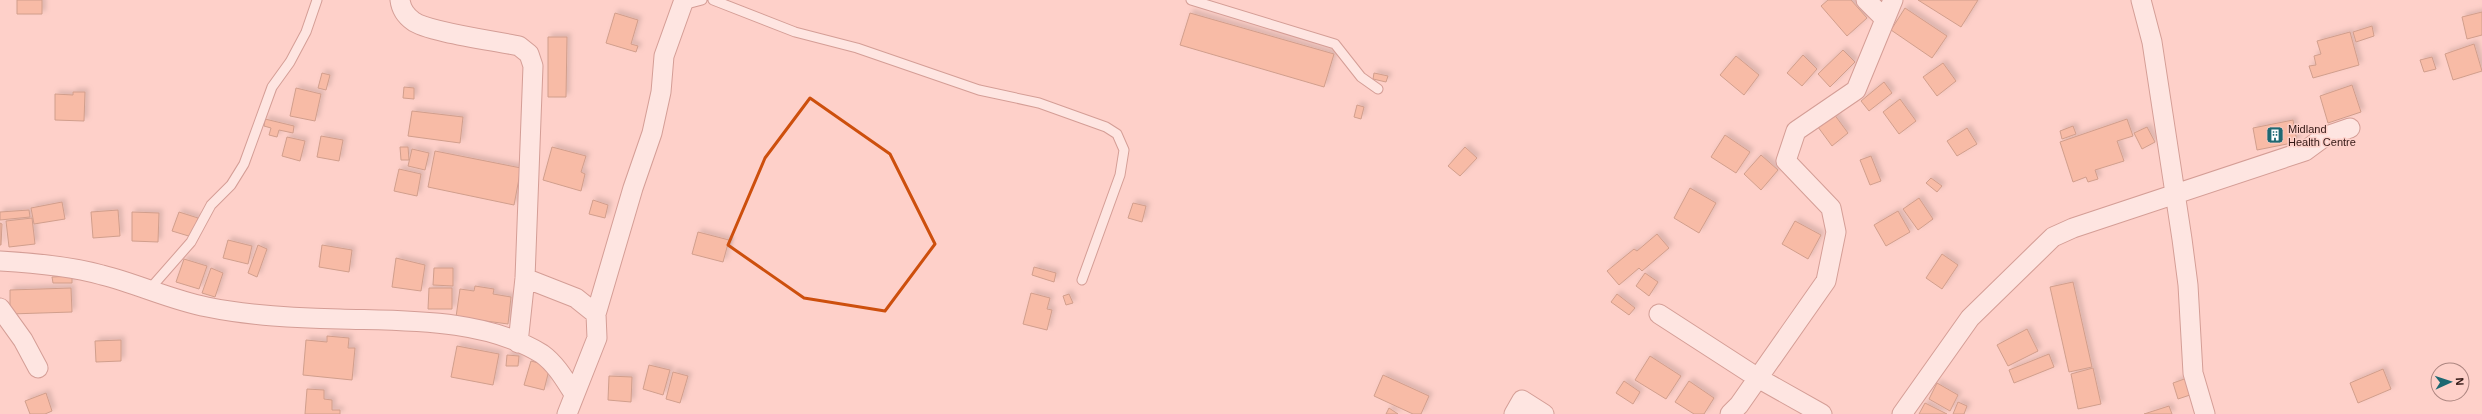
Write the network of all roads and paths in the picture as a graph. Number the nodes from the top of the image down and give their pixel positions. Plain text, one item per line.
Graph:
1 (317, 0) edge
2 (400, 0) edge
3 (702, 0) edge
4 (713, 0) edge
5 (1191, 0) edge
6 (1866, 0) edge
7 (1893, 0) edge
8 (2141, 0) edge
9 (683, 2) edge
10 (1885, 19) junction
11 (1378, 89) dead end
12 (2350, 128) dead end
13 (2174, 193) junction
14 (0, 261) edge
15 (525, 278) junction
16 (1082, 280) dead end
17 (148, 291) junction
18 (0, 308) edge
19 (596, 314) junction
20 (1659, 314) dead end
21 (518, 343) junction
22 (38, 368) dead end
23 (1758, 378) junction
24 (574, 394) junction
25 (567, 414) edge
26 (1514, 414) edge
27 (1544, 414) edge
28 (1730, 414) edge
29 (1822, 414) edge
30 (1902, 414) edge
31 (2205, 414) edge

1 - 17 lane
2 - 15 street
3 - 9 lane
4 - 16 lane
5 - 11 lane
6 - 10 street
7 - 10 street
8 - 13 street
9 - 19 street
10 - 23 street
12 - 13 street
13 - 30 street
13 - 31 street
14 - 17 street
15 - 19 street
15 - 21 street
17 - 21 street
18 - 22 street
19 - 24 street
20 - 23 street
21 - 24 street
23 - 28 street
23 - 29 street
24 - 25 street
26 - 27 street

